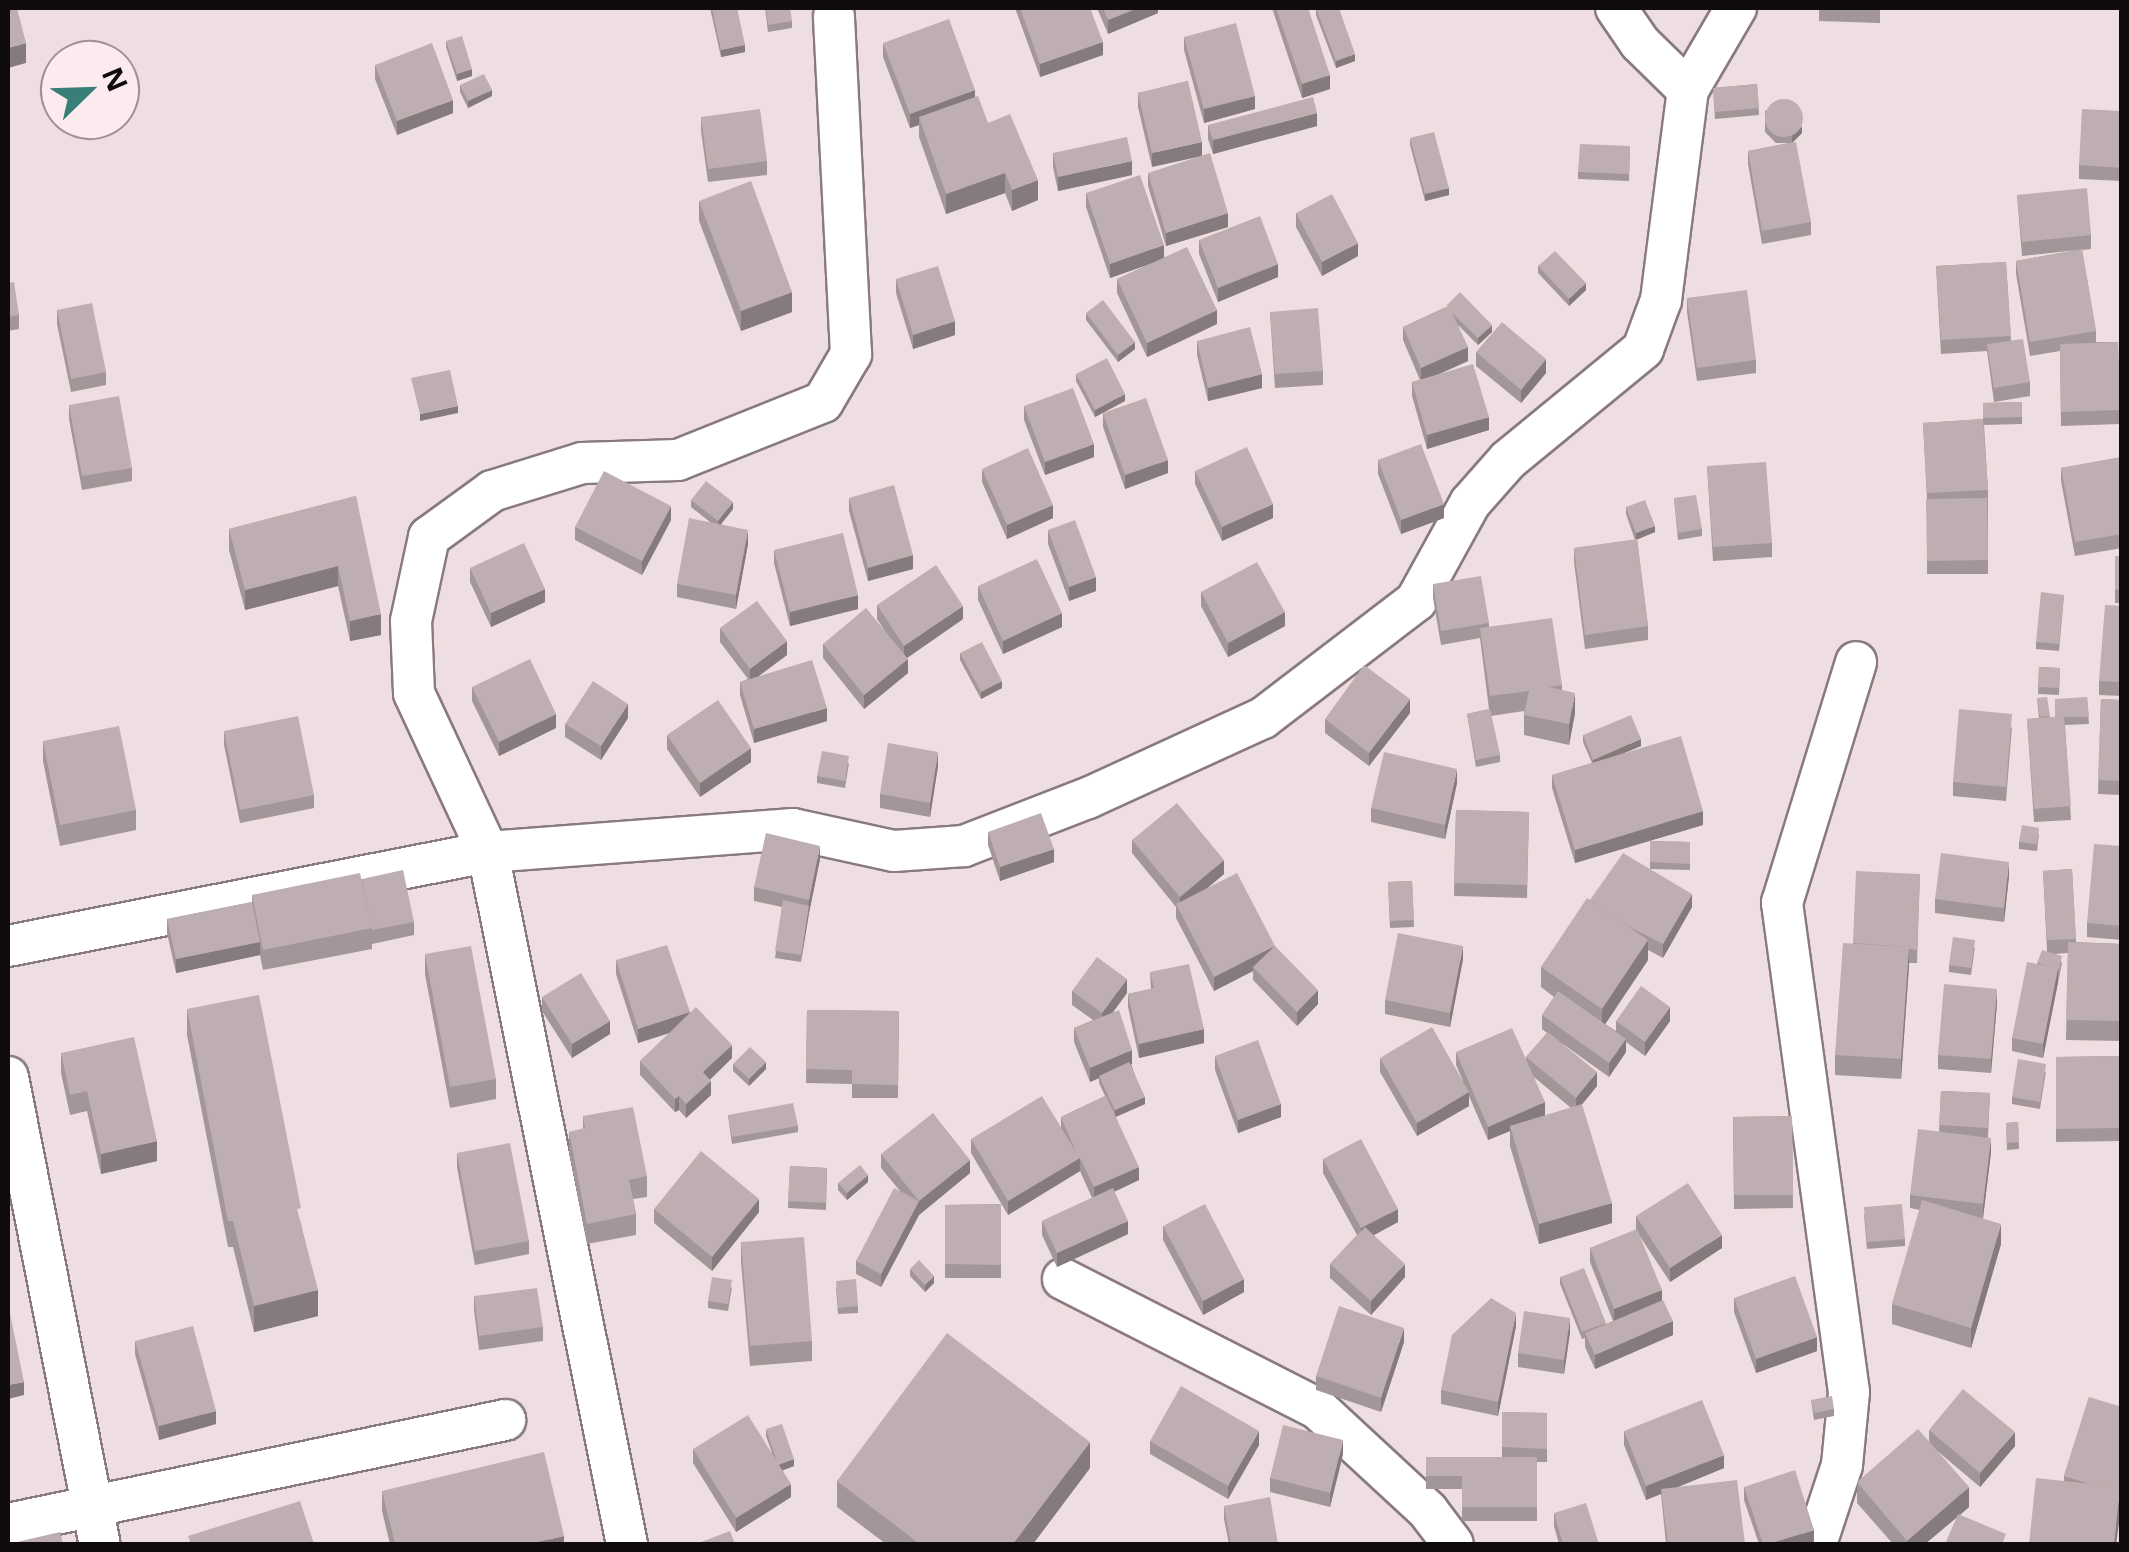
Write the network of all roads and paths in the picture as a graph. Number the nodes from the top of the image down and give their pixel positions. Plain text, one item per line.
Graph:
1 (1616, 8) edge
2 (1736, 8) edge
3 (834, 16) dead end
4 (1688, 90) junction
5 (1856, 662) dead end
6 (488, 852) junction
7 (8, 946) edge
8 (8, 1077) edge
9 (1063, 1279) dead end
10 (505, 1420) dead end
11 (8, 1524) edge
12 (96, 1525) edge
13 (627, 1544) edge
14 (1453, 1544) edge
15 (1816, 1544) edge

1 - 4 street
2 - 4 street
3 - 6 street
4 - 6 street
5 - 15 street
6 - 7 street
6 - 13 street
8 - 12 street
9 - 14 street
10 - 12 street
11 - 12 street

